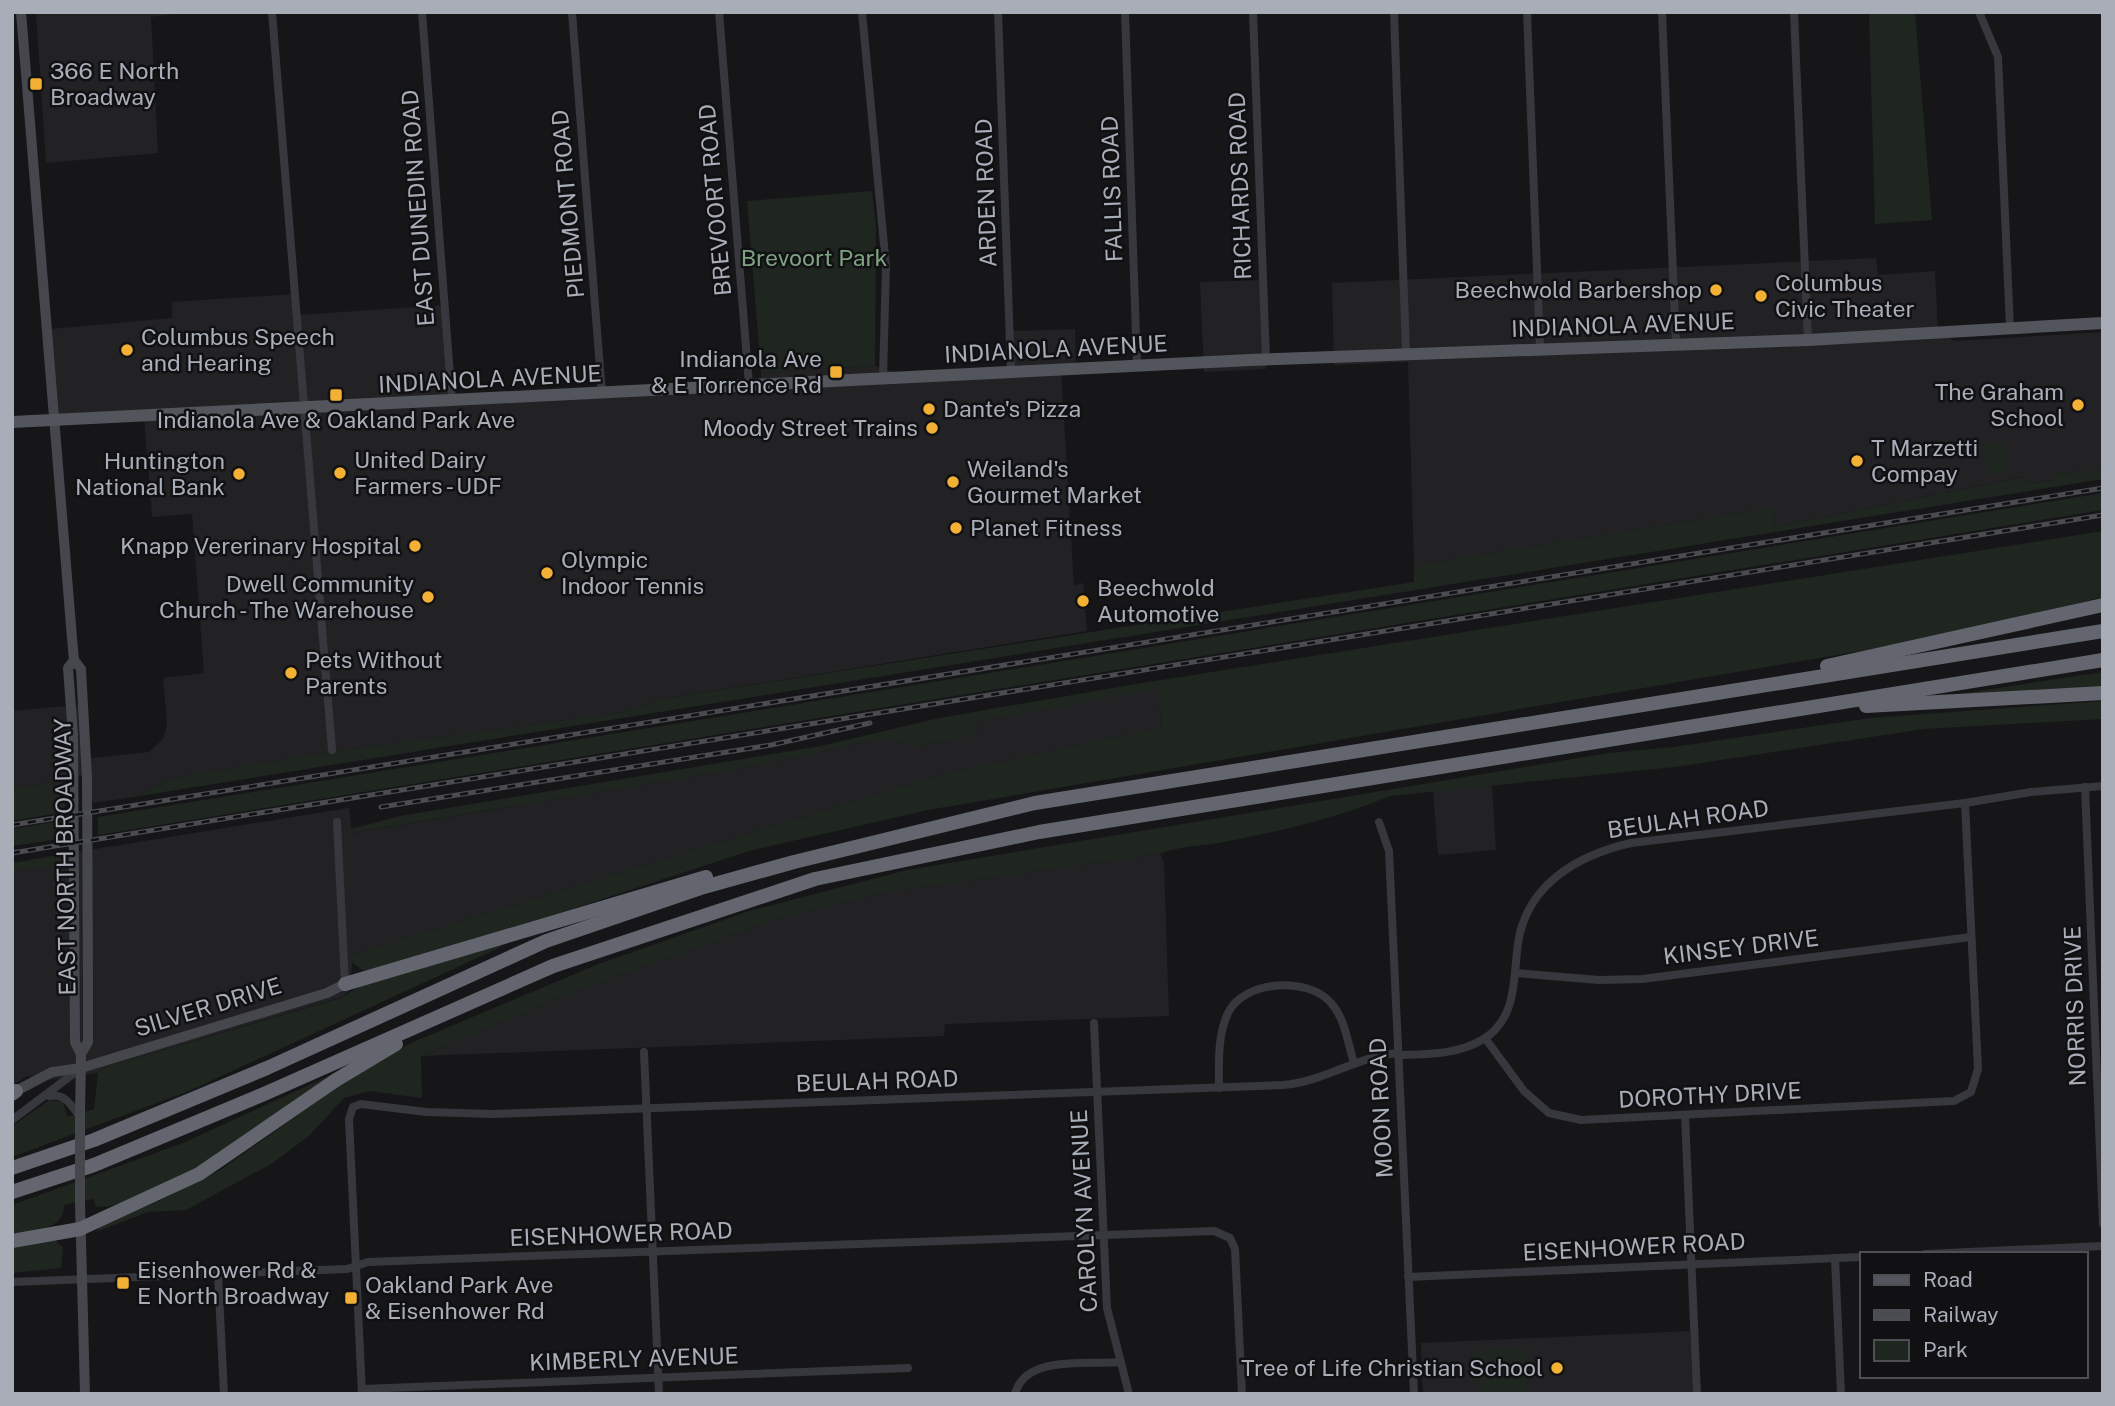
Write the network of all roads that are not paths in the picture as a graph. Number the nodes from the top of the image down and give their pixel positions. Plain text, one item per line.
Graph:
1 (22, 12) edge
2 (272, 12) edge
3 (422, 12) edge
4 (572, 12) edge
5 (719, 12) edge
6 (862, 12) edge
7 (999, 12) edge
8 (1125, 12) edge
9 (1253, 12) edge
10 (1394, 12) edge
11 (1527, 12) edge
12 (1662, 12) edge
13 (1794, 12) edge
14 (1979, 12) edge
15 (2103, 323) edge
16 (2010, 328) junction
17 (1808, 340) junction
18 (1676, 344) junction
19 (1540, 348) junction
20 (1406, 353) junction
21 (1266, 359) junction
22 (1137, 365) junction
23 (1011, 372) junction
24 (883, 378) junction
25 (748, 386) junction
26 (602, 394) junction
27 (452, 401) junction
28 (305, 409) junction
29 (54, 420) junction
30 (12, 422) edge
31 (2103, 605) edge
32 (2103, 631) edge
33 (2103, 660) edge
34 (1742, 689) junction
35 (2103, 693) edge
36 (1788, 710) junction
37 (332, 750) dead end
38 (2103, 786) edge
39 (2085, 787) junction
40 (1965, 803) junction
41 (337, 822) dead end
42 (1378, 822) dead end
43 (793, 862) junction
44 (1971, 937) junction
45 (1516, 973) junction
46 (345, 984) junction
47 (457, 1008) junction
48 (1094, 1023) dead end
49 (1485, 1038) junction
50 (644, 1052) dead end
51 (1398, 1054) junction
52 (1354, 1063) junction
53 (81, 1068) junction
54 (1219, 1088) junction
55 (14, 1092) edge
56 (1097, 1092) junction
57 (43, 1098) junction
58 (647, 1109) junction
59 (1685, 1115) junction
60 (80, 1116) junction
61 (12, 1120) edge
62 (12, 1168) edge
63 (12, 1192) edge
64 (2103, 1224) edge
65 (80, 1229) junction
66 (1103, 1235) junction
67 (12, 1241) edge
68 (2103, 1246) edge
69 (655, 1252) junction
70 (1970, 1252) edge
71 (1860, 1257) edge
72 (1835, 1258) junction
73 (1691, 1264) junction
74 (356, 1266) junction
75 (218, 1274) junction
76 (1408, 1277) junction
77 (80, 1278) junction
78 (12, 1282) edge
79 (1121, 1362) junction
80 (908, 1368) dead end
81 (659, 1378) junction
82 (362, 1391) edge
83 (85, 1394) edge
84 (224, 1394) edge
85 (659, 1394) edge
86 (1015, 1394) edge
87 (1129, 1394) edge
88 (1242, 1394) edge
89 (1414, 1394) edge
90 (1697, 1394) edge
91 (1841, 1394) edge

1 - 29 main road, EAST NORTH BROADWAY
2 - 28 street
3 - 27 street, EAST DUNEDIN ROAD
4 - 26 street, PIEDMONT ROAD
5 - 25 street, BREVOORT ROAD
6 - 24 street
7 - 23 street, ARDEN ROAD
8 - 22 street, FALLIS ROAD
9 - 21 street, RICHARDS ROAD
10 - 20 street
11 - 19 street
12 - 18 street
13 - 17 street
14 - 16 street
15 - 16 main road, INDIANOLA AVENUE
16 - 17 main road, INDIANOLA AVENUE
17 - 18 main road, INDIANOLA AVENUE
18 - 19 main road, INDIANOLA AVENUE
19 - 20 main road, INDIANOLA AVENUE
20 - 21 main road, INDIANOLA AVENUE
21 - 22 main road, INDIANOLA AVENUE
22 - 23 main road, INDIANOLA AVENUE
23 - 24 main road, INDIANOLA AVENUE
24 - 25 main road, INDIANOLA AVENUE
25 - 26 main road, INDIANOLA AVENUE
26 - 27 main road, INDIANOLA AVENUE
27 - 28 main road, INDIANOLA AVENUE
28 - 29 main road, INDIANOLA AVENUE
28 - 37 street
29 - 30 main road, INDIANOLA AVENUE
29 - 53 main road, EAST NORTH BROADWAY
31 - 34 highway
32 - 34 highway
33 - 36 highway
34 - 43 highway
35 - 36 highway
36 - 47 highway
38 - 39 street, BEULAH ROAD
39 - 40 street, BEULAH ROAD
39 - 64 street, NORRIS DRIVE
40 - 44 street
40 - 45 street, BEULAH ROAD
41 - 46 street
42 - 51 street, MOON ROAD
43 - 46 highway
43 - 62 highway
44 - 45 street, KINSEY DRIVE
44 - 59 street, DOROTHY DRIVE
45 - 49 street, BEULAH ROAD
46 - 53 main road, SILVER DRIVE
47 - 63 highway
47 - 65 highway
48 - 56 street, CAROLYN AVENUE
49 - 51 street, BEULAH ROAD
49 - 59 street, DOROTHY DRIVE
50 - 58 street
51 - 52 street, BEULAH ROAD
51 - 76 street, MOON ROAD
52 - 54 street, BEULAH ROAD
52 - 54 street
53 - 55 main road, SILVER DRIVE
53 - 57 street, SILVER DRIVE
53 - 60 main road, EAST NORTH BROADWAY
54 - 56 street, BEULAH ROAD
56 - 58 street, BEULAH ROAD
56 - 66 street, CAROLYN AVENUE
57 - 60 street
57 - 61 street, SILVER DRIVE
58 - 69 street
58 - 74 street, BEULAH ROAD
59 - 73 street
60 - 65 main road, EAST NORTH BROADWAY, bridge
65 - 67 highway
65 - 77 main road, EAST NORTH BROADWAY
66 - 69 street, EISENHOWER ROAD
66 - 79 street, CAROLYN AVENUE
66 - 88 street, EISENHOWER ROAD
68 - 70 street
69 - 74 street, EISENHOWER ROAD
69 - 81 street
71 - 72 street, EISENHOWER ROAD
72 - 73 street, EISENHOWER ROAD
72 - 91 street
73 - 76 street, EISENHOWER ROAD
73 - 90 street
74 - 75 street, EISENHOWER ROAD
74 - 82 street
75 - 77 street, EISENHOWER ROAD
75 - 84 street
76 - 89 street, MOON ROAD
77 - 78 street, EISENHOWER ROAD
77 - 83 main road, EAST NORTH BROADWAY
79 - 86 street
79 - 87 street, CAROLYN AVENUE
80 - 81 street, KIMBERLY AVENUE
81 - 82 street, KIMBERLY AVENUE
81 - 85 street

